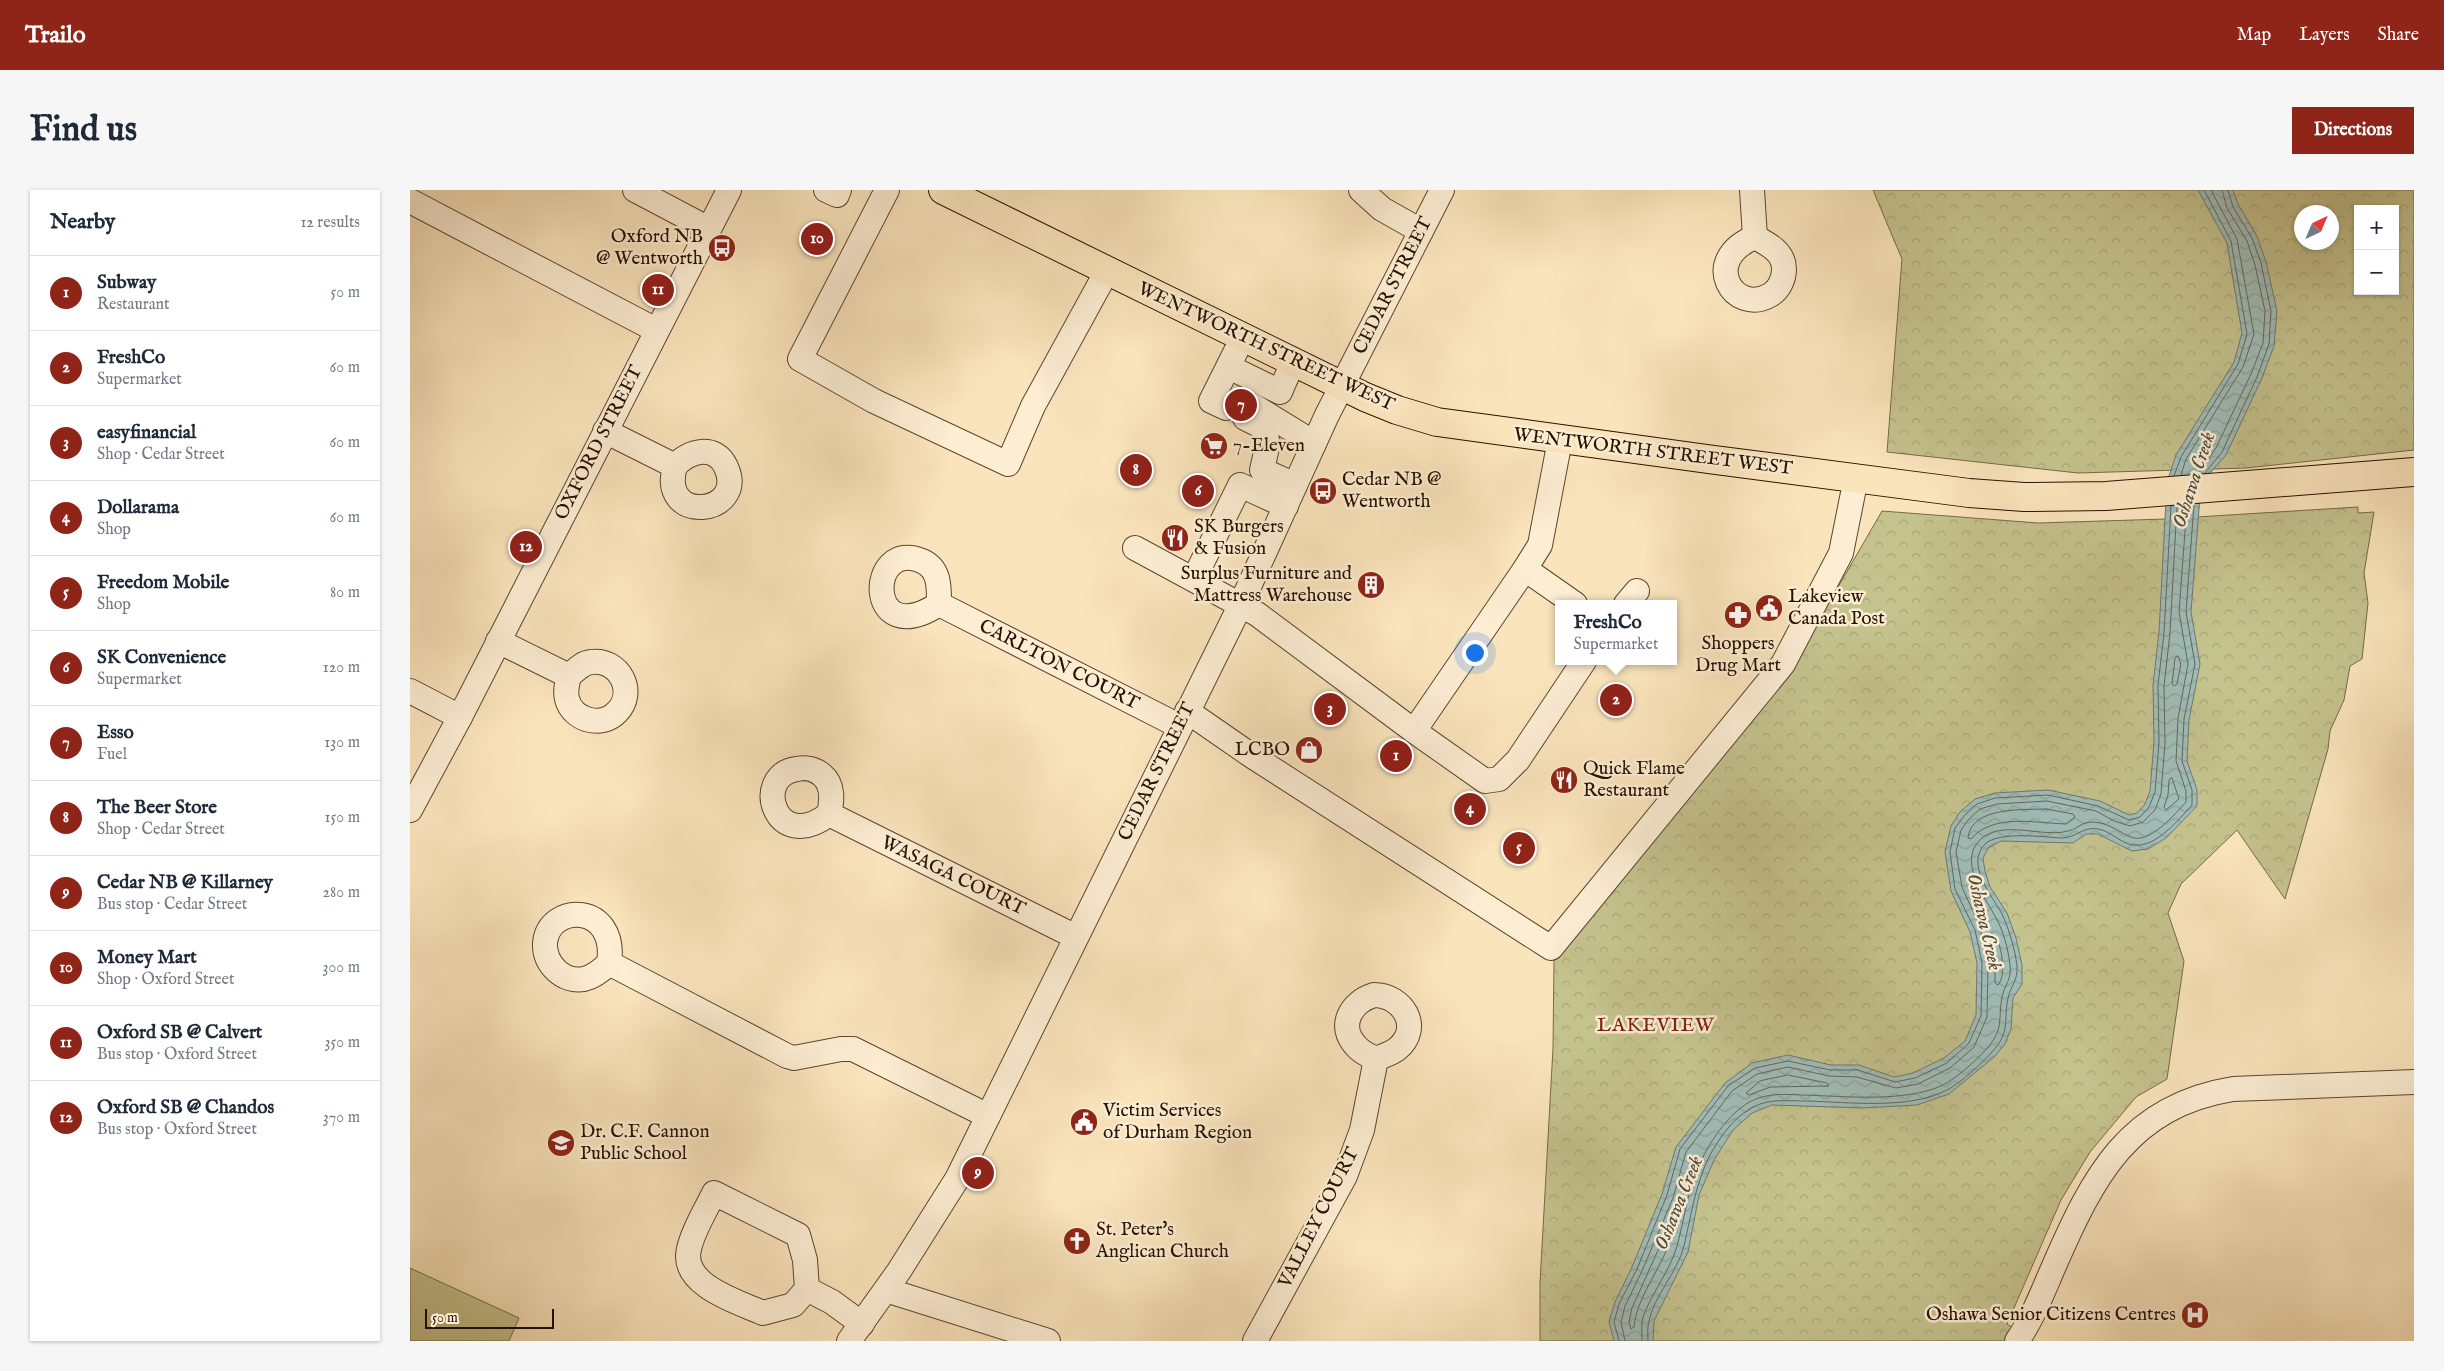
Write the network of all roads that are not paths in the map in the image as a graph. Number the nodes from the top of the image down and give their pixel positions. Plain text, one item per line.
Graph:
1 (635, 190) edge
2 (729, 190) edge
3 (826, 190) edge
4 (839, 190) edge
5 (887, 190) edge
6 (943, 190) edge
7 (1361, 190) edge
8 (1442, 190) edge
9 (1752, 190) edge
10 (410, 201) edge
11 (708, 229) junction
12 (1421, 231) junction
13 (1755, 237) dead end
14 (1107, 271) junction
15 (656, 330) junction
16 (1243, 337) junction
17 (1293, 362) junction
18 (1229, 367) junction
19 (1342, 385) junction
20 (1280, 392) junction
21 (1243, 408) junction
22 (606, 431) junction
23 (1560, 440) junction
24 (1314, 443) junction
25 (675, 466) dead end
26 (2414, 472) edge
27 (1856, 478) junction
28 (1290, 495) junction
29 (1135, 548) dead end
30 (1525, 569) junction
31 (1194, 579) junction
32 (1569, 600) edge
33 (939, 604) dead end
34 (1241, 604) junction
35 (498, 640) junction
36 (1581, 665) edge
37 (569, 676) dead end
38 (410, 690) edge
39 (460, 717) junction
40 (1183, 718) junction
41 (1414, 731) junction
42 (410, 810) edge
43 (830, 814) dead end
44 (1076, 937) junction
45 (609, 963) dead end
46 (1376, 1059) dead end
47 (2414, 1082) edge
48 (988, 1116) junction
49 (807, 1288) junction
50 (886, 1290) junction
51 (856, 1332) edge
52 (1048, 1341) edge
53 (1255, 1341) edge
54 (2017, 1341) edge

1 - 11 street
2 - 11 street, OXFORD STREET
3 - 4 street
5 - 14 street
6 - 14 main road, WENTWORTH STREET WEST
7 - 12 street
8 - 12 street, CEDAR STREET
9 - 13 street
10 - 15 street
11 - 15 street, OXFORD STREET
12 - 19 street, CEDAR STREET
14 - 16 main road, WENTWORTH STREET WEST
15 - 22 street, OXFORD STREET
16 - 17 main road, WENTWORTH STREET WEST
16 - 18 street
17 - 19 main road, WENTWORTH STREET WEST
17 - 20 street
18 - 20 street
18 - 21 street
19 - 23 main road, WENTWORTH STREET WEST
19 - 24 street, CEDAR STREET
20 - 21 street
21 - 24 street
21 - 28 street
22 - 25 street
22 - 35 street, OXFORD STREET
23 - 27 main road, WENTWORTH STREET WEST
23 - 30 street
24 - 28 street, CEDAR STREET
26 - 27 main road, WENTWORTH STREET WEST
27 - 40 street, CARLTON COURT
28 - 31 street
28 - 34 street, CEDAR STREET
29 - 31 street
30 - 32 street
30 - 41 street
31 - 34 street
33 - 40 street, CARLTON COURT
34 - 40 street, CEDAR STREET
34 - 41 street
35 - 37 street
35 - 39 street, OXFORD STREET
36 - 41 street
38 - 39 street
39 - 42 street, OXFORD STREET
40 - 44 street, CEDAR STREET
43 - 44 street, WASAGA COURT
44 - 48 street, CEDAR STREET
45 - 48 street
46 - 53 street, VALLEY COURT
47 - 54 street
48 - 50 street, CEDAR STREET
49 - 49 street
49 - 51 street
50 - 51 street, CEDAR STREET
50 - 52 street

